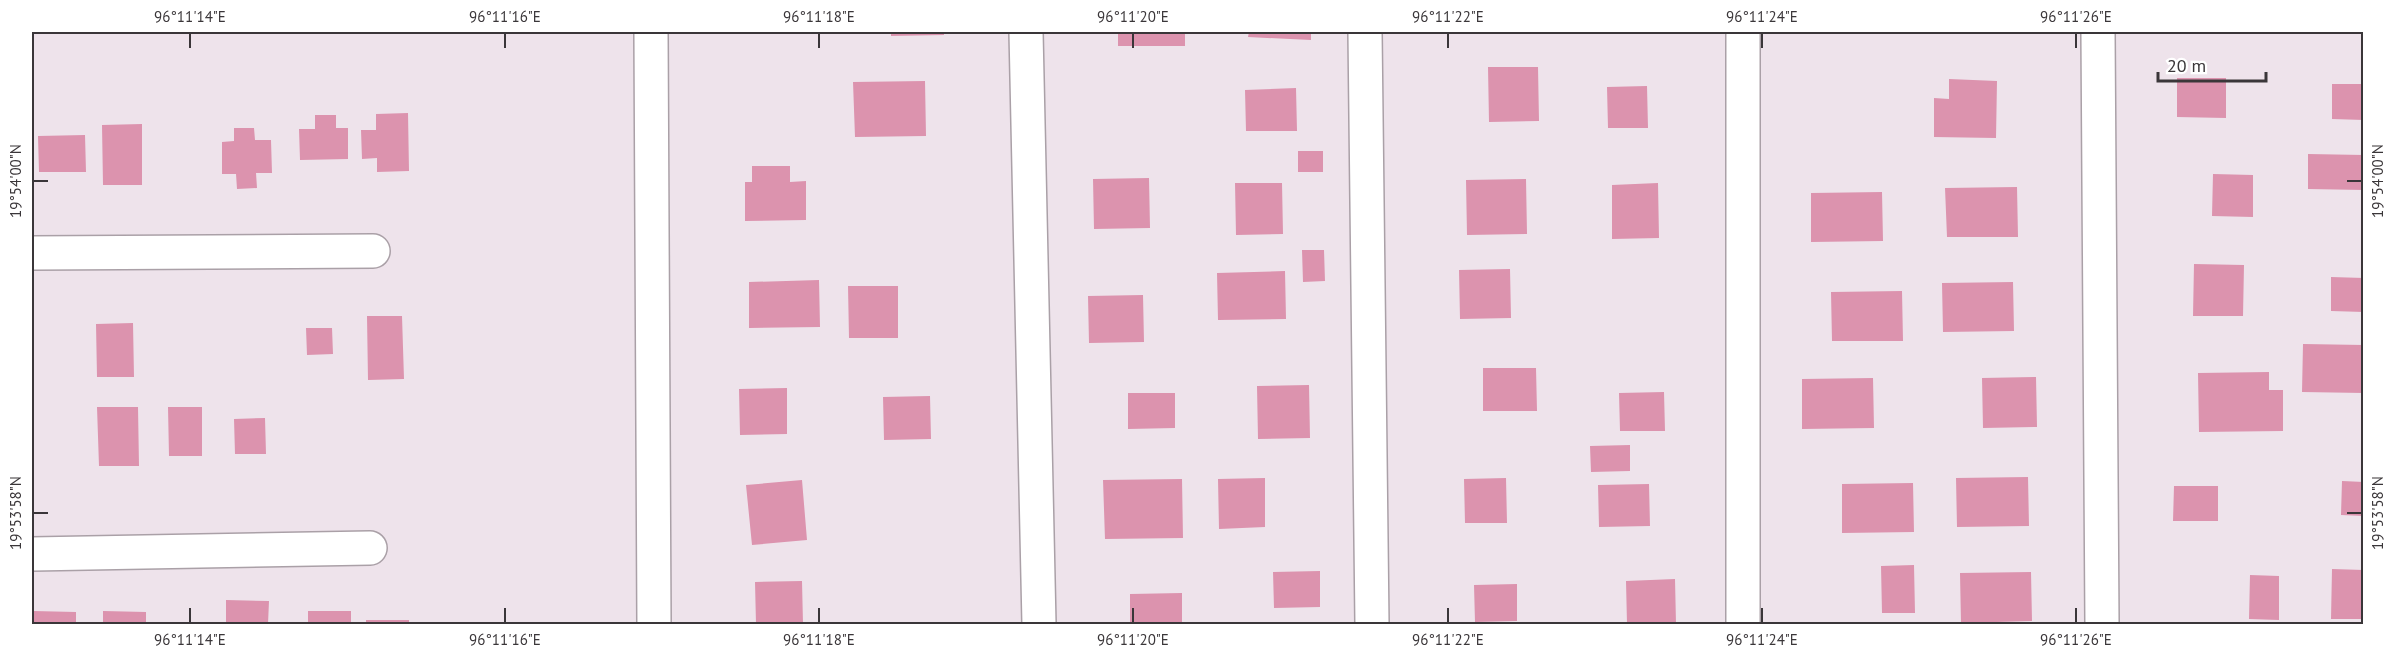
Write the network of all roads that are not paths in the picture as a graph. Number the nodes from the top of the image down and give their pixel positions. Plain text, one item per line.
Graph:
1 (651, 32) edge
2 (1026, 32) edge
3 (1365, 32) edge
4 (1743, 32) edge
5 (2098, 32) edge
6 (373, 251) dead end
7 (32, 253) edge
8 (370, 548) dead end
9 (32, 554) edge
10 (654, 624) edge
11 (1039, 624) edge
12 (1372, 624) edge
13 (1743, 624) edge
14 (2102, 624) edge

1 - 10 street
2 - 11 street
3 - 12 street
4 - 13 street
5 - 14 street
6 - 7 street
8 - 9 street

